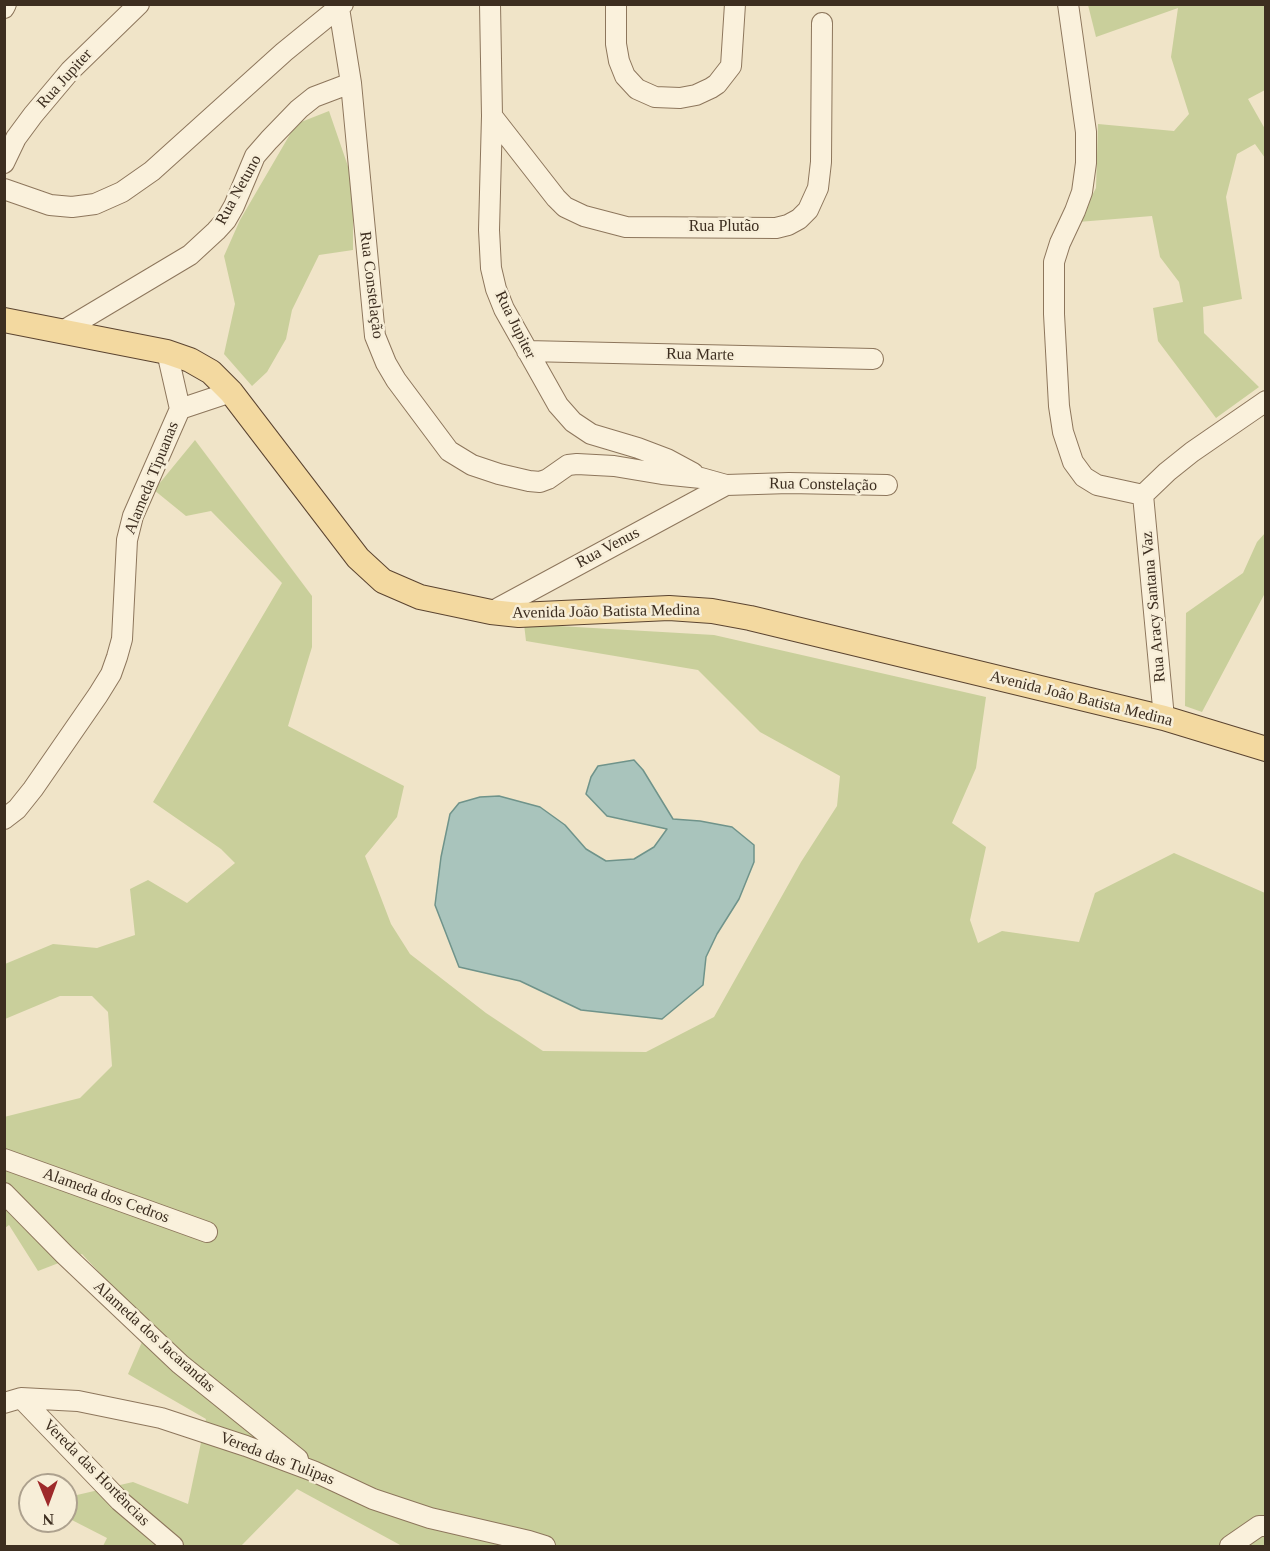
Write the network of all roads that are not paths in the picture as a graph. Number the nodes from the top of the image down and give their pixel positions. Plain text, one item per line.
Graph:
1 (138, 4) edge
2 (490, 4) edge
3 (615, 4) edge
4 (735, 4) edge
5 (1068, 4) edge
6 (341, 6) edge
7 (822, 23) dead end
8 (351, 83) junction
9 (492, 116) junction
10 (4, 163) edge
11 (4, 189) edge
12 (4, 320) edge
13 (61, 332) junction
14 (527, 351) junction
15 (167, 352) junction
16 (873, 359) dead end
17 (231, 392) junction
18 (1266, 401) edge
19 (180, 409) junction
20 (701, 478) junction
21 (726, 485) junction
22 (887, 485) dead end
23 (1143, 495) junction
24 (490, 612) junction
25 (1164, 718) junction
26 (1266, 749) edge
27 (4, 819) edge
28 (4, 1159) edge
29 (4, 1193) edge
30 (207, 1232) dead end
31 (13, 1400) edge
32 (313, 1471) junction
33 (1266, 1526) edge
34 (173, 1546) edge
35 (544, 1546) edge
36 (1230, 1546) edge

1 - 10 street, Rua Jupiter
2 - 9 street, Rua Jupiter
3 - 4 street
5 - 23 street
6 - 8 street, Rua Constelação
6 - 11 street, Rua Constelação
7 - 9 street, Rua Plutão
8 - 13 street, Rua Netuno
8 - 20 street, Rua Constelação
9 - 14 street, Rua Jupiter
12 - 13 main road, Avenida João Batista Medina
13 - 15 main road, Avenida João Batista Medina
14 - 16 street, Rua Marte
14 - 20 street, Rua Jupiter
15 - 17 main road, Avenida João Batista Medina
15 - 19 street, Alameda Tipuanas
17 - 19 street
17 - 24 main road, Avenida João Batista Medina
18 - 23 street
19 - 27 street, Alameda Tipuanas
20 - 21 street, Rua Constelação
21 - 22 street, Rua Constelação
21 - 24 street, Rua Venus
23 - 25 street, Rua Aracy Santana Vaz
24 - 25 main road, Avenida João Batista Medina
25 - 26 main road, Avenida João Batista Medina
28 - 30 street, Alameda dos Cedros
29 - 32 street, Alameda dos Jacarandas
31 - 32 street, Vereda das Tulipas
31 - 34 street, Vereda das Hortências
32 - 35 street, Vereda das Tulipas
33 - 36 street

